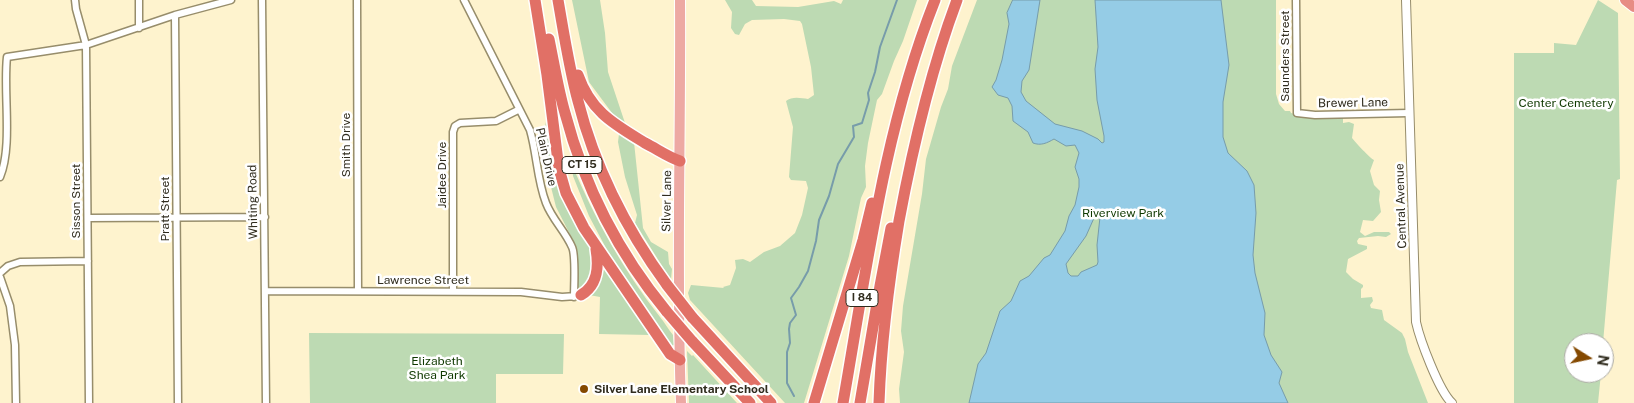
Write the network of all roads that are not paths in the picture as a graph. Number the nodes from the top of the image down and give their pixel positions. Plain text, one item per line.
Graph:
1 (75, 0) edge
2 (139, 0) edge
3 (231, 0) edge
4 (262, 0) edge
5 (357, 0) edge
6 (464, 0) edge
7 (535, 0) edge
8 (542, 0) edge
9 (680, 0) edge
10 (935, 0) edge
11 (958, 0) edge
12 (1296, 0) edge
13 (1406, 0) edge
14 (1625, 0) edge
15 (210, 3) edge
16 (559, 5) edge
17 (1634, 7) edge
18 (175, 15) junction
19 (139, 28) junction
20 (86, 45) junction
21 (518, 110) junction
22 (1297, 113) joint
23 (1409, 114) junction
24 (916, 139) junction
25 (680, 161) junction
26 (0, 177) edge
27 (877, 193) junction
28 (177, 217) junction
29 (265, 217) junction
30 (88, 218) junction
31 (596, 247) junction
32 (88, 261) junction
33 (0, 273) edge
34 (0, 277) edge
35 (265, 291) junction
36 (358, 291) junction
37 (453, 291) junction
38 (577, 296) junction
39 (883, 334) junction
40 (680, 360) junction
41 (16, 403) edge
42 (89, 403) edge
43 (178, 403) edge
44 (266, 403) edge
45 (681, 403) edge
46 (750, 403) edge
47 (771, 403) edge
48 (814, 403) edge
49 (842, 403) edge
50 (860, 403) edge
51 (879, 403) edge
52 (886, 403) edge
53 (1452, 403) edge

1 - 20 street, Sisson Street
2 - 19 street
3 - 15 street
4 - 29 street, Whiting Road
5 - 36 street, Smith Drive
6 - 21 street, Plain Drive
7 - 31 highway
8 - 46 highway, CT 15, bridge
9 - 25 main road, Silver Lane
10 - 27 highway
11 - 24 highway, I 84
12 - 22 street, Saunders Street
13 - 23 street, Central Avenue
14 - 17 highway
15 - 18 street
16 - 25 highway
16 - 47 highway, CT 15, bridge
18 - 19 street
18 - 28 street, Pratt Street
19 - 20 street
20 - 26 street
20 - 30 street, Sisson Street
21 - 37 street, Jaidee Drive
21 - 38 street, Plain Drive
22 - 23 street, Brewer Lane
23 - 53 street, Central Avenue
24 - 39 highway, I 84
24 - 50 highway
25 - 40 main road, Silver Lane
27 - 48 highway
27 - 49 highway, I 84
28 - 29 street
28 - 30 street
28 - 43 street, Pratt Street
29 - 35 street, Whiting Road
30 - 32 street, Sisson Street
31 - 38 highway
31 - 40 highway
32 - 33 street
32 - 42 street, Sisson Street
34 - 41 street
35 - 36 street, Lawrence Street
35 - 44 street, Whiting Road
36 - 37 street, Lawrence Street
37 - 38 street, Lawrence Street
39 - 51 highway, I 84
39 - 52 highway
40 - 45 main road, Silver Lane

